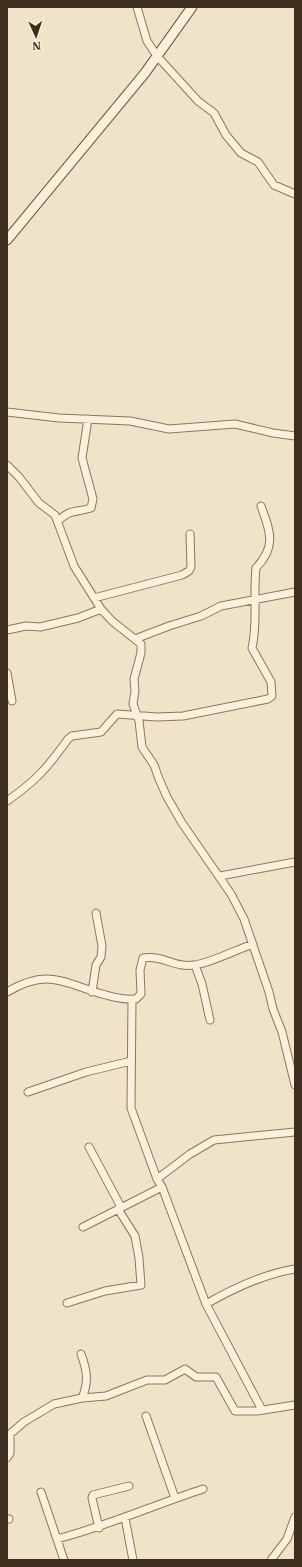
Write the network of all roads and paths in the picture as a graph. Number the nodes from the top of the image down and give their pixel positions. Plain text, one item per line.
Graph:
1 (137, 7) edge
2 (192, 7) edge
3 (157, 56) junction
4 (295, 194) edge
5 (7, 240) edge
6 (7, 412) edge
7 (88, 419) junction
8 (295, 436) edge
9 (7, 465) edge
10 (261, 506) dead end
11 (58, 521) junction
12 (190, 534) dead end
13 (295, 592) edge
14 (94, 598) junction
15 (254, 600) junction
16 (101, 609) junction
17 (7, 630) edge
18 (135, 639) junction
19 (7, 673) edge
20 (12, 701) dead end
21 (137, 715) junction
22 (7, 801) edge
23 (295, 862) edge
24 (220, 876) junction
25 (96, 913) dead end
26 (253, 944) junction
27 (195, 965) junction
28 (7, 992) edge
29 (92, 992) junction
30 (132, 999) junction
31 (210, 1020) dead end
32 (131, 1061) junction
33 (295, 1085) edge
34 (28, 1092) dead end
35 (295, 1132) edge
36 (89, 1147) dead end
37 (157, 1179) junction
38 (162, 1187) junction
39 (120, 1208) junction
40 (83, 1227) dead end
41 (295, 1269) edge
42 (66, 1303) dead end
43 (206, 1304) junction
44 (81, 1354) dead end
45 (82, 1398) junction
46 (295, 1405) edge
47 (262, 1410) junction
48 (146, 1416) dead end
49 (7, 1458) edge
50 (129, 1486) dead end
51 (203, 1488) dead end
52 (41, 1492) dead end
53 (176, 1498) junction
54 (125, 1518) junction
55 (295, 1519) edge
56 (99, 1528) junction
57 (57, 1539) junction
58 (64, 1560) edge
59 (133, 1560) edge
60 (271, 1560) edge

1 - 3 street
2 - 3 street
3 - 4 street
3 - 5 street
6 - 7 street
7 - 8 street
7 - 11 street
9 - 11 street
10 - 15 street
11 - 14 street
12 - 14 street
13 - 15 street
14 - 16 street
15 - 18 street
15 - 21 street
16 - 17 street
16 - 18 street
18 - 21 street
19 - 20 street
21 - 22 street
21 - 24 street
23 - 24 street
24 - 26 street
25 - 29 street
26 - 27 street
26 - 33 street
27 - 30 street
27 - 31 street
28 - 29 street
29 - 30 street
30 - 32 street
32 - 34 street
32 - 37 street
35 - 37 street
36 - 39 street
37 - 38 street
38 - 39 street
38 - 43 street
39 - 40 street
39 - 42 street
41 - 43 street
43 - 47 street
44 - 45 street
45 - 47 street
45 - 49 street
46 - 47 street
48 - 53 street
50 - 56 street
51 - 53 street
52 - 57 street
53 - 54 street
54 - 56 street
54 - 59 street
55 - 60 street
56 - 57 street
57 - 58 street

